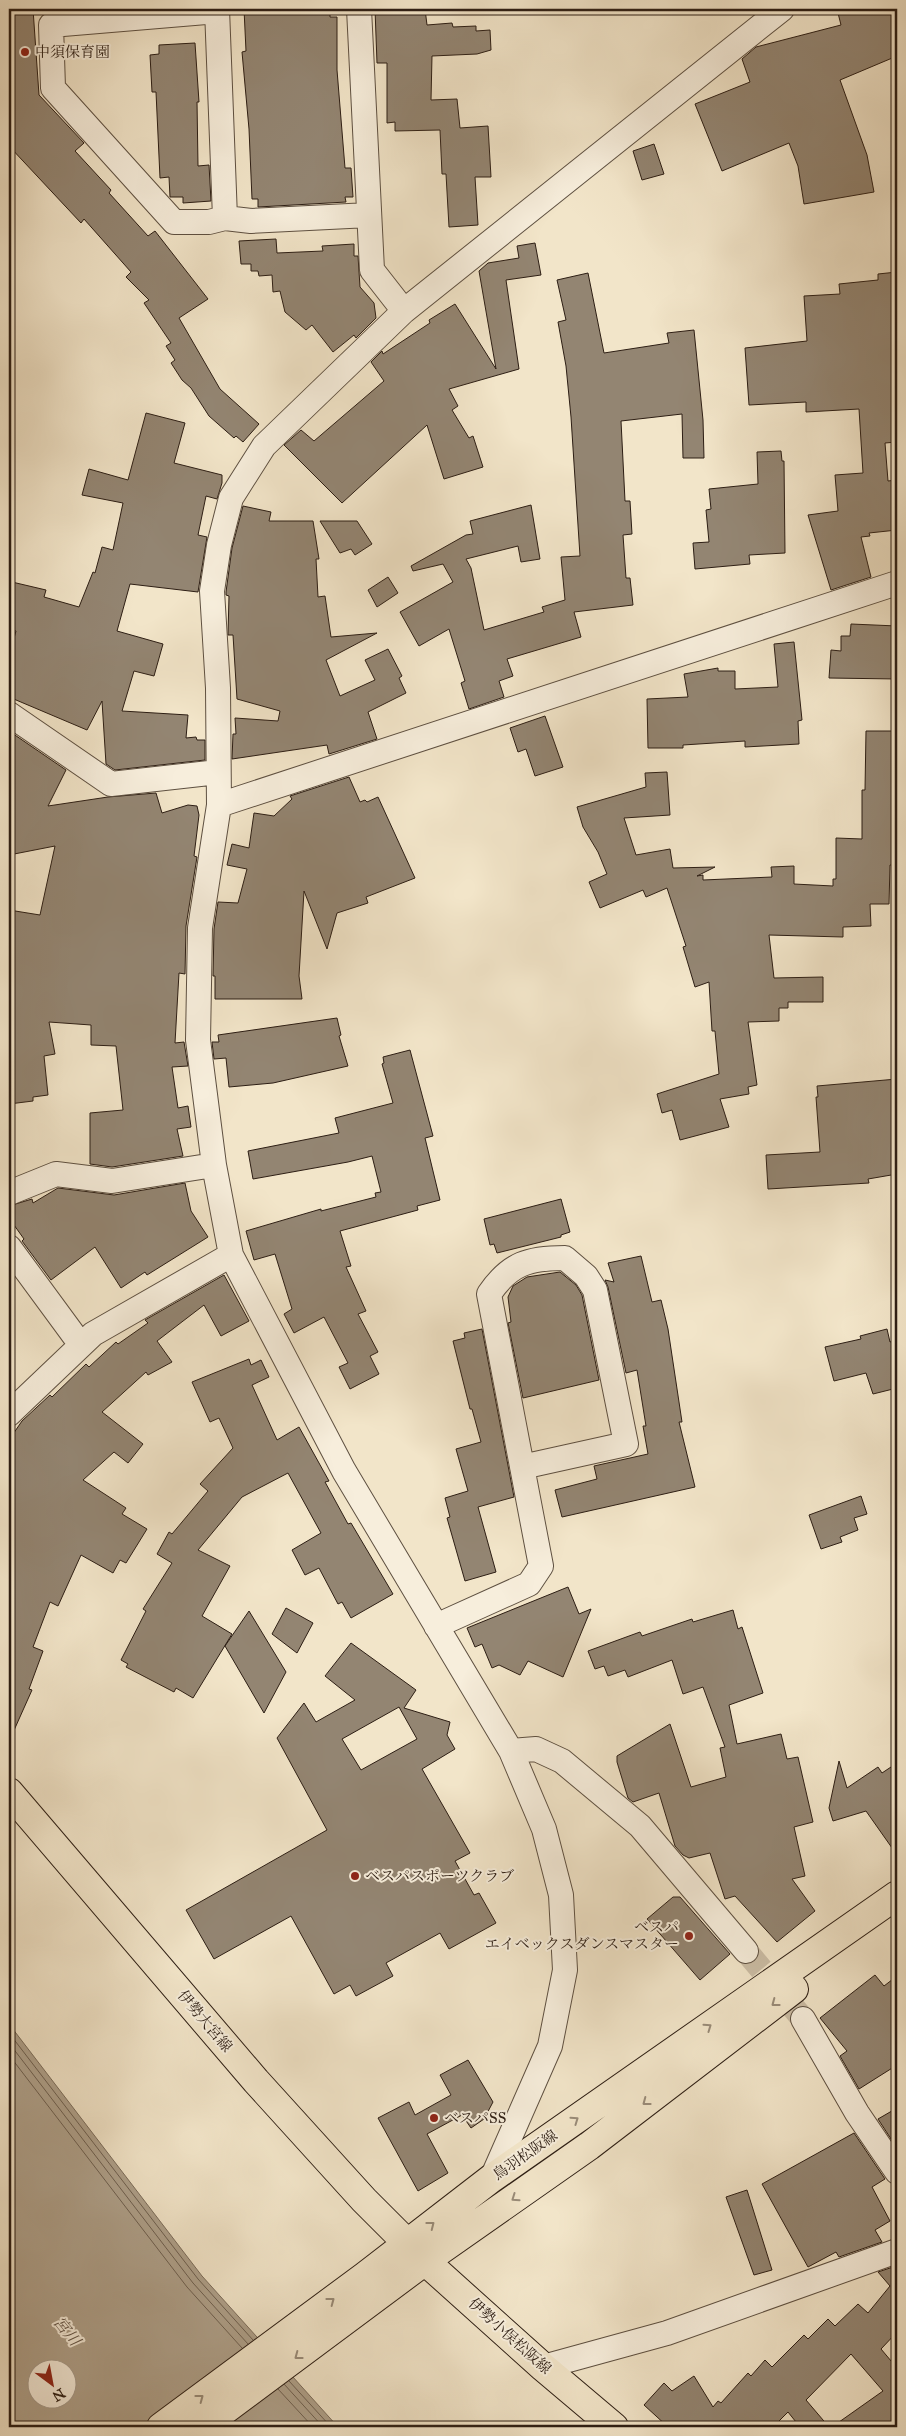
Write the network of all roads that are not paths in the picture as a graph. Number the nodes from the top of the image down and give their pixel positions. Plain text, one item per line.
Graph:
1 (359, 9) edge
2 (782, 9) edge
3 (218, 10) edge
4 (89, 15) edge
5 (369, 215) junction
6 (225, 218) junction
7 (404, 312) junction
8 (897, 582) edge
9 (9, 714) edge
10 (218, 772) junction
11 (219, 805) junction
12 (214, 1164) junction
13 (9, 1193) edge
14 (9, 1248) edge
15 (232, 1255) junction
16 (81, 1345) junction
17 (9, 1414) edge
18 (522, 1467) junction
19 (436, 1626) junction
20 (511, 1750) junction
21 (9, 1792) edge
22 (897, 1895) edge
23 (897, 1910) edge
24 (746, 1951) tunnel mouth
25 (802, 2019) tunnel mouth
26 (897, 2172) edge
27 (492, 2178) junction
28 (897, 2251) edge
29 (416, 2252) junction
30 (372, 2286) junction
31 (543, 2367) junction
32 (161, 2427) edge
33 (202, 2427) edge
34 (614, 2427) edge

1 - 5 street
2 - 7 street
3 - 4 street
3 - 6 street
4 - 6 street
5 - 6 street
5 - 7 street
7 - 10 street
8 - 11 street
9 - 10 street
10 - 11 street
11 - 12 street
12 - 13 street
12 - 15 street
14 - 16 street
15 - 16 street
15 - 19 street
16 - 17 street
18 - 18 street
18 - 19 street
19 - 20 street
20 - 24 street
20 - 27 street
21 - 29 main road, 伊勢大宮線
27 -> 22 main road, 鳥羽松阪線
23 -> 29 main road, 鳥羽松阪線
25 - 26 street
29 -> 27 main road, 鳥羽松阪線
28 - 31 street
29 - 30 main road, 鳥羽松阪線
29 - 31 main road, 伊勢小俣松阪線
32 -> 30 main road, 鳥羽松阪線
30 -> 33 main road, 鳥羽松阪線
31 - 34 main road, 伊勢小俣松阪線

